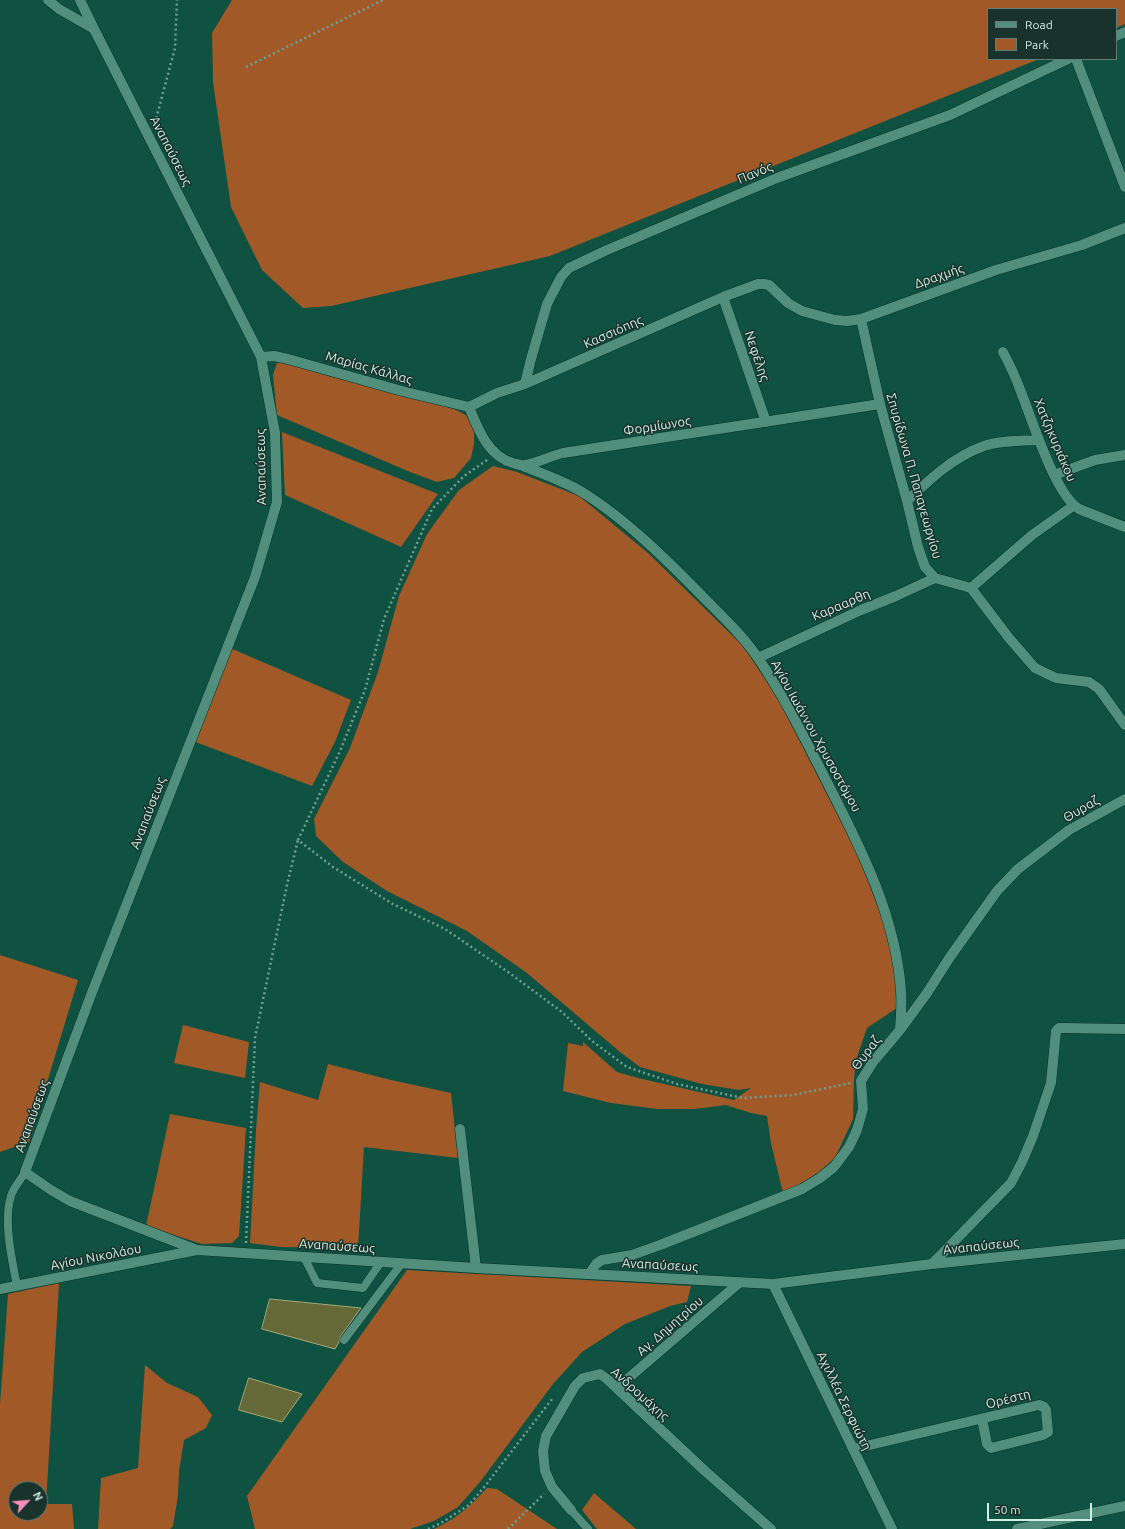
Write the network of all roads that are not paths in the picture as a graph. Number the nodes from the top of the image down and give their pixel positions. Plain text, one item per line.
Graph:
1 (48, 0) edge
2 (80, 0) edge
3 (94, 29) junction
4 (1066, 60) edge
5 (1076, 60) edge
6 (1125, 187) edge
7 (1125, 228) edge
8 (769, 285) joint
9 (723, 297) junction
10 (861, 319) junction
11 (1003, 352) dead end
12 (261, 357) junction
13 (525, 384) junction
14 (880, 404) junction
15 (469, 407) junction
16 (766, 422) junction
17 (1039, 440) junction
18 (1125, 454) edge
19 (524, 466) junction
20 (1054, 475) junction
21 (907, 501) junction
22 (1073, 506) junction
23 (1125, 527) edge
24 (935, 578) junction
25 (971, 588) junction
26 (758, 658) junction
27 (1125, 725) edge
28 (1125, 798) edge
29 (1125, 1029) edge
30 (900, 1030) junction
31 (460, 1129) dead end
32 (25, 1172) junction
33 (1125, 1244) edge
34 (197, 1250) junction
35 (304, 1257) junction
36 (381, 1262) junction
37 (402, 1263) junction
38 (932, 1264) junction
39 (476, 1268) junction
40 (589, 1274) junction
41 (739, 1283) junction
42 (773, 1284) junction
43 (17, 1286) junction
44 (0, 1289) edge
45 (344, 1340) dead end
46 (617, 1388) junction
47 (982, 1419) junction
48 (853, 1450) junction
49 (1125, 1506) edge
50 (571, 1510) joint
51 (588, 1529) edge
52 (771, 1529) edge
53 (892, 1529) edge
54 (1017, 1529) edge

1 - 3 street
2 - 3 street, Αναπαύσεως
3 - 12 street, Αναπαύσεως
4 - 13 street, Πανός
5 - 6 street
7 - 10 street, Δραχμής
8 - 9 street, Κασσιόπης
8 - 10 street, Δραχμής
9 - 13 street, Κασσιόπης
9 - 16 street, Νεφέλης
10 - 14 street, Σπυρίδωνα Π. Παπαγεωργίου
11 - 17 street, Χατζηκυριάκου
12 - 15 street, Μαρίας Κάλλας
12 - 32 street, Αναπαύσεως
13 - 15 street, Κασσιόπης
14 - 16 street, Φορμίωνος
14 - 21 street, Σπυρίδωνα Π. Παπαγεωργίου
15 - 19 street
16 - 19 street, Φορμίωνος
17 - 20 street, Χατζηκυριάκου
17 - 21 street
18 - 20 street
19 - 26 street, Αγίου Ιωάννου Χρυσοστόμου
20 - 22 street, Χατζηκυριάκου
21 - 24 street, Σπυρίδωνα Π. Παπαγεωργίου
22 - 23 street, Χατζηκυριάκου
22 - 25 street
24 - 25 street, Σπυρίδωνα Π. Παπαγεωργίου
24 - 26 street, Καρααρθη
25 - 27 street
26 - 30 street, Αγίου Ιωάννου Χρυσοστόμου
28 - 30 street, Θυραζ
29 - 38 street
30 - 40 street, Θυραζ
31 - 39 street
32 - 34 street, Αναπαύσεως
32 - 43 lane
33 - 38 street, Αναπαύσεως
34 - 35 street, Αναπαύσεως
34 - 43 street, Αγίου Νικολάου
35 - 36 street, Αναπαύσεως
35 - 36 lane
36 - 37 street, Αναπαύσεως
37 - 39 street, Αναπαύσεως
37 - 45 lane
38 - 42 street, Αναπαύσεως
39 - 40 street, Αναπαύσεως
40 - 41 street, Αναπαύσεως
41 - 42 street, Αναπαύσεως
41 - 46 street, Αγ. Δημητρίου
42 - 48 street, Αχιλλέα Σερφιώτη
43 - 44 street, Αγίου Νικολάου
46 - 50 street, Ανδρομάχης
46 - 52 street, Ανδρομάχης
47 - 47 street, Ορέστη
47 - 48 street, Ορέστη
48 - 53 street, Αχιλλέα Σερφιώτη
49 - 54 street
50 - 51 lane

